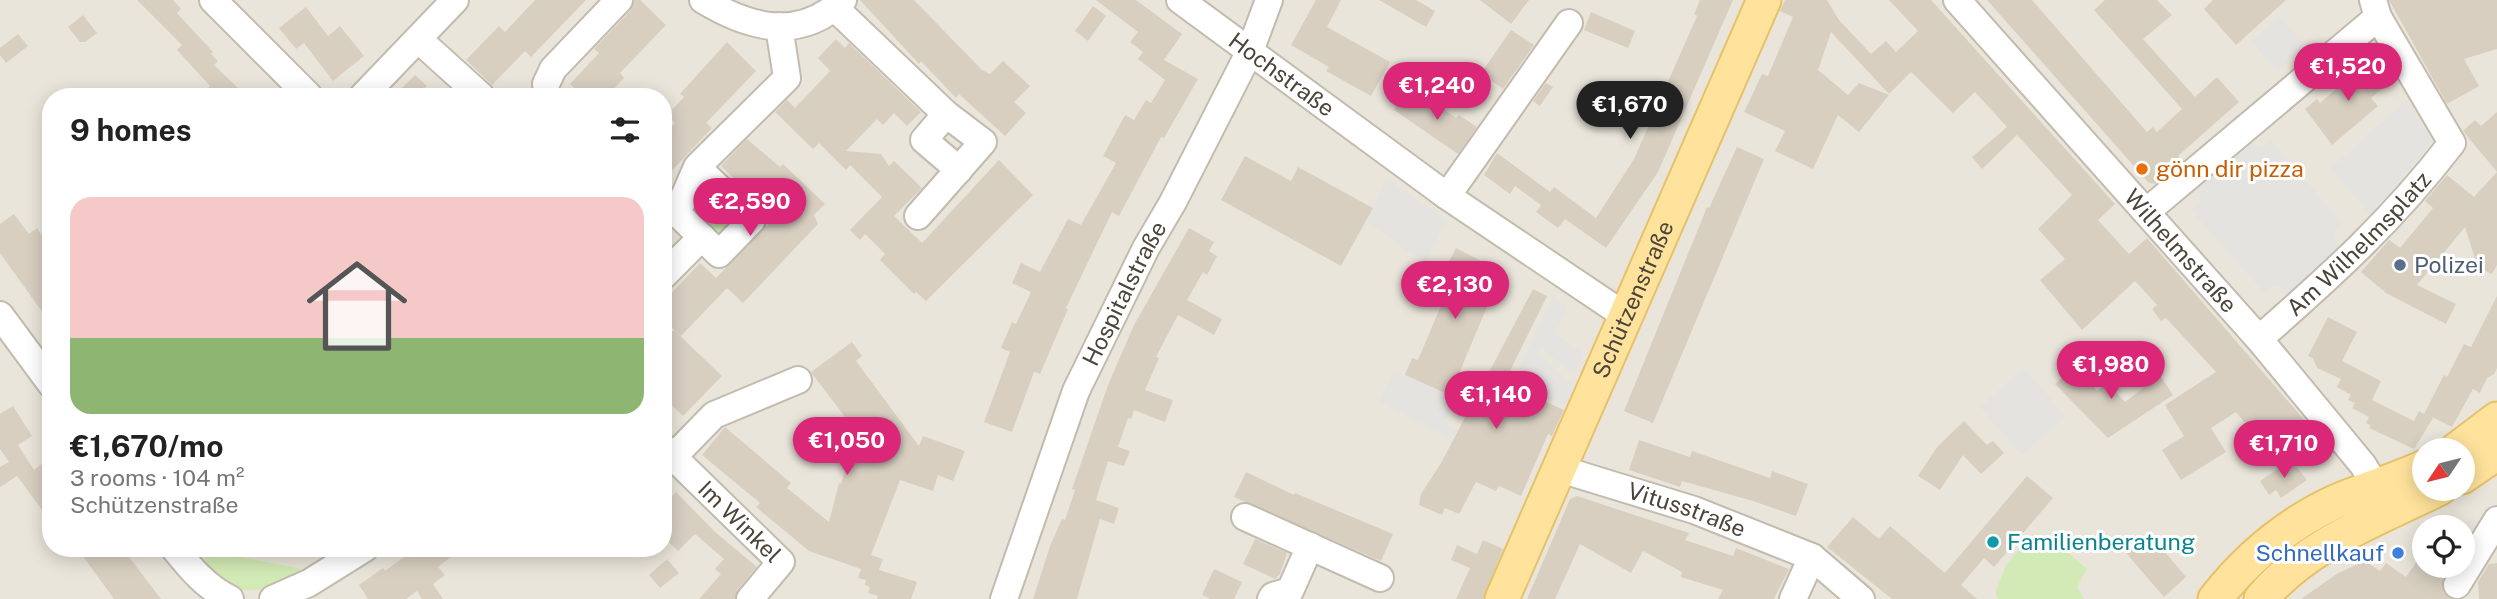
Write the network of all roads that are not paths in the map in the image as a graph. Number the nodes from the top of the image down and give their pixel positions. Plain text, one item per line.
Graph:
1 (213, 0) edge
2 (455, 0) edge
3 (619, 0) edge
4 (703, 0) edge
5 (1180, 0) edge
6 (1269, 0) edge
7 (1764, 0) edge
8 (1956, 0) edge
9 (839, 4) edge
10 (2376, 9) edge
11 (1569, 23) dead end
12 (779, 26) junction
13 (418, 39) junction
14 (1250, 51) junction
15 (301, 88) edge
16 (371, 88) edge
17 (472, 88) edge
18 (545, 88) edge
19 (946, 114) junction
20 (697, 167) junction
21 (959, 170) junction
22 (1447, 196) junction
23 (672, 203) edge
24 (672, 208) edge
25 (2146, 212) junction
26 (918, 216) dead end
27 (702, 237) junction
28 (672, 267) edge
29 (0, 314) edge
30 (1627, 317) junction
31 (2259, 339) junction
32 (42, 372) edge
33 (798, 380) dead end
34 (2497, 419) edge
35 (2472, 438) edge
36 (672, 449) edge
37 (2497, 453) edge
38 (672, 456) edge
39 (2475, 468) edge
40 (1560, 469) junction
41 (2412, 476) edge
42 (2412, 493) edge
43 (2384, 498) junction
44 (1245, 517) dead end
45 (2497, 520) edge
46 (1310, 546) junction
47 (1812, 556) junction
48 (181, 557) edge
49 (351, 557) edge
50 (1380, 578) dead end
51 (2457, 586) dead end
52 (219, 596) edge
53 (273, 599) edge
54 (750, 599) edge
55 (1004, 599) edge
56 (1271, 599) edge
57 (1502, 599) edge
58 (1793, 599) edge
59 (1861, 599) edge
60 (2215, 599) edge
61 (2261, 599) edge

1 - 15 street
2 - 13 street
3 - 18 street
4 - 12 street
5 - 14 street, Hochstraße
6 - 14 street, Hospitalstraße
7 - 30 main road, Schützenstraße
8 - 25 street, Wilhelmstraße
9 - 12 street
9 - 19 street
10 - 25 street
10 - 31 street, Am Wilhelmsplatz
11 - 22 street
12 - 20 street
13 - 16 street
13 - 17 street
14 - 22 street, Hochstraße
14 - 55 street, Hospitalstraße
19 - 21 street
19 - 21 street
20 - 23 street
20 - 27 street
21 - 26 street
22 - 30 street, Hochstraße
24 - 27 street
25 - 31 street, Wilhelmstraße
27 - 28 street
29 - 32 street
30 - 40 main road, Schützenstraße
31 - 43 street, Wilhelmstraße
33 - 36 street
34 - 35 main road
37 - 39 main road
38 - 54 street, Im Winkel
40 - 47 street, Vitusstraße
40 - 57 main road, Schützenstraße
41 - 43 main road
42 - 43 main road
43 - 60 main road
43 - 61 main road
44 - 46 street
45 - 51 street
46 - 50 street
46 - 56 street
47 - 58 street
47 - 59 street, Vitusstraße
48 - 52 street
49 - 53 street

